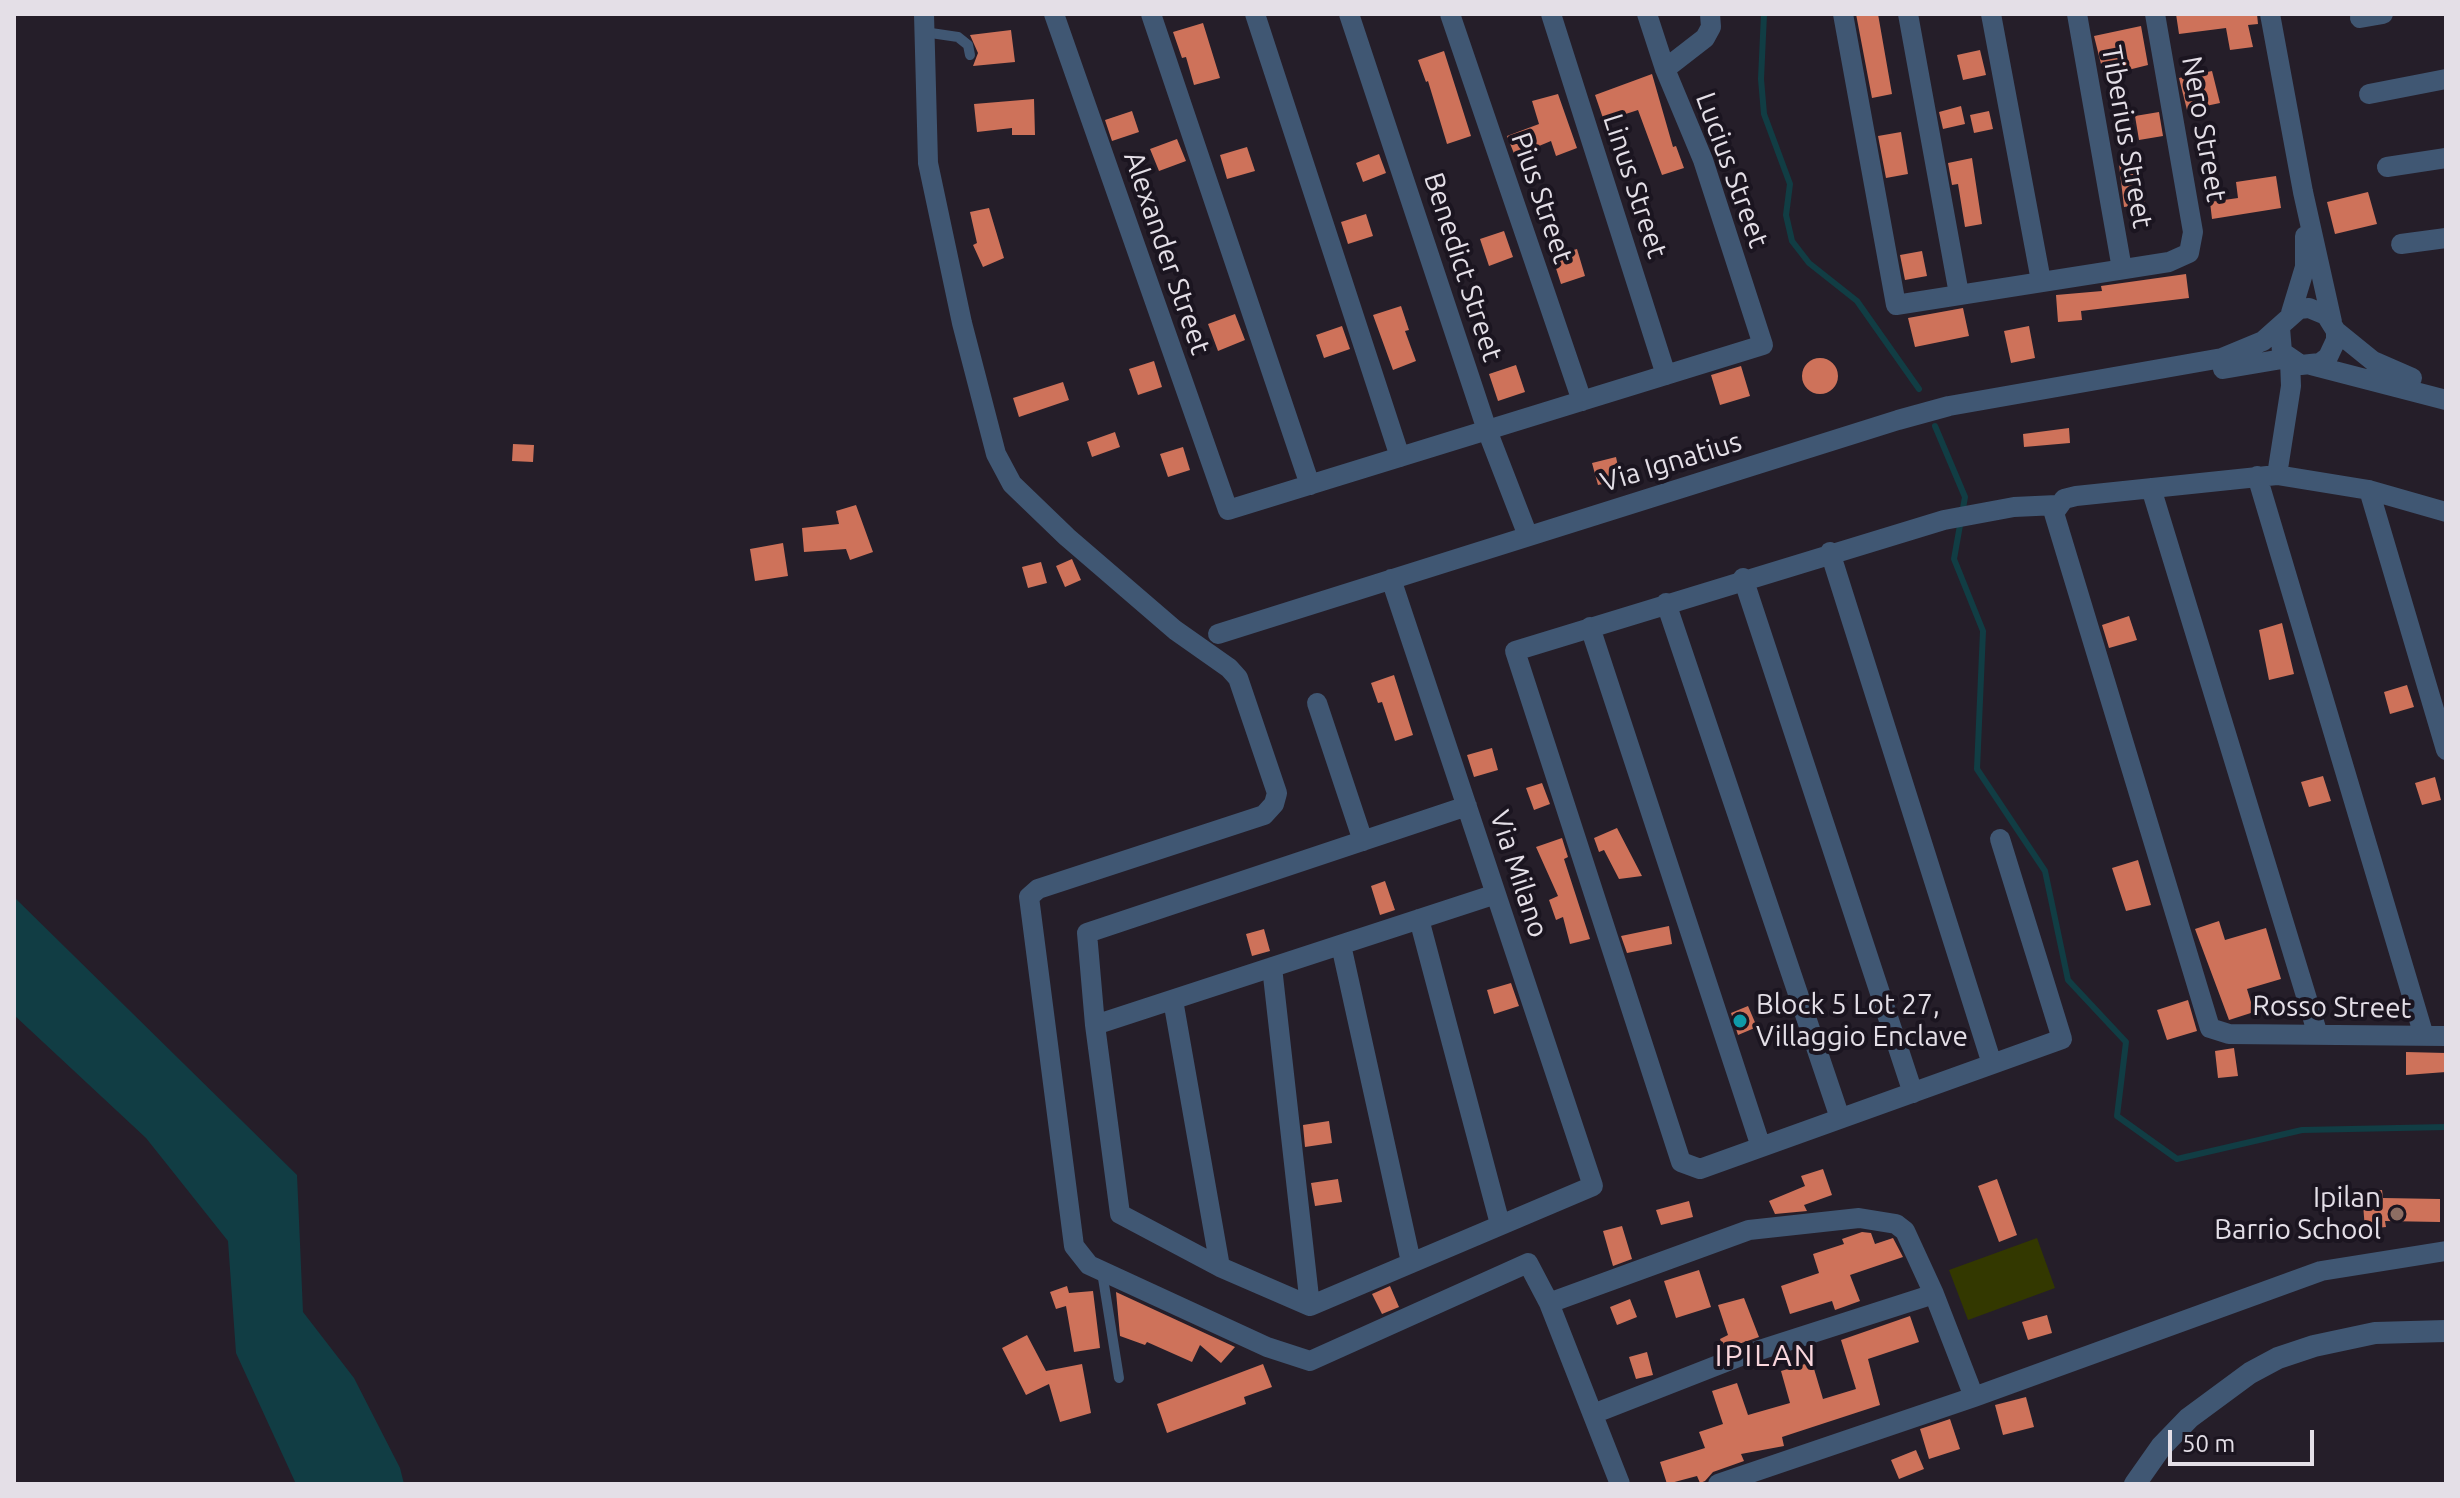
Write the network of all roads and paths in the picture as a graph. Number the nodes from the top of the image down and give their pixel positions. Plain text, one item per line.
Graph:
1 (1054, 14) edge
2 (1151, 14) edge
3 (1255, 14) edge
4 (1349, 14) edge
5 (1450, 14) edge
6 (1551, 14) edge
7 (1647, 14) edge
8 (1710, 14) edge
9 (1843, 14) edge
10 (1908, 14) edge
11 (1991, 14) edge
12 (2077, 14) edge
13 (2155, 14) edge
14 (2270, 14) edge
15 (2383, 14) edge
16 (2360, 18) dead end
17 (924, 23) edge
18 (970, 55) dead end
19 (1665, 69) junction
20 (2446, 79) edge
21 (2369, 94) dead end
22 (2446, 158) edge
23 (2387, 167) dead end
24 (2303, 192) junction
25 (2446, 238) edge
26 (2401, 244) dead end
27 (2122, 269) junction
28 (2041, 281) junction
29 (1959, 294) junction
30 (2285, 320) junction
31 (2334, 326) junction
32 (2299, 362) junction
33 (2147, 374) junction
34 (1666, 375) junction
35 (2446, 390) edge
36 (2446, 400) edge
37 (1582, 401) junction
38 (1487, 430) junction
39 (1400, 457) junction
40 (2267, 476) junction
41 (1310, 485) junction
42 (2151, 488) junction
43 (2369, 490) junction
44 (2057, 505) junction
45 (2446, 512) edge
46 (1528, 536) junction
47 (1830, 552) junction
48 (1743, 578) junction
49 (1391, 579) junction
50 (1666, 603) junction
51 (1590, 627) junction
52 (1218, 634) dead end
53 (1317, 703) dead end
54 (2446, 750) edge
55 (1467, 806) junction
56 (2000, 839) dead end
57 (1363, 841) junction
58 (1496, 894) junction
59 (1419, 919) junction
60 (1341, 945) junction
61 (1272, 967) junction
62 (1173, 1000) junction
63 (1095, 1025) junction
64 (2318, 1035) junction
65 (2424, 1036) junction
66 (2446, 1036) edge
67 (1992, 1064) junction
68 (1913, 1093) junction
69 (1840, 1118) junction
70 (1761, 1147) junction
71 (1500, 1224) junction
72 (2446, 1251) edge
73 (1411, 1262) junction
74 (1220, 1267) junction
75 (1101, 1270) junction
76 (1934, 1294) junction
77 (1549, 1303) junction
78 (1310, 1306) junction
79 (2446, 1331) edge
80 (1119, 1378) dead end
81 (1974, 1397) junction
82 (1593, 1414) junction
83 (1620, 1484) edge
84 (1718, 1484) edge
85 (2135, 1484) edge

1 - 41 street, Alexander Street
2 - 41 street
3 - 39 street
4 - 38 street, Benedict Street
5 - 37 street, Pius Street
6 - 34 street, Linus Street
7 - 19 street, Lucius Street
8 - 19 street
9 - 29 street
10 - 29 street
11 - 28 street
12 - 27 street, Tiberius Street
13 - 27 street, Nero Street
14 - 24 street
15 - 16 street
17 - 18 lane
17 - 75 street
19 - 34 street, Lucius Street
20 - 21 street
22 - 23 street
24 - 30 street
24 - 31 street
25 - 26 street
27 - 28 street
28 - 29 street
30 - 31 street
30 - 32 street
30 - 33 street, Via Ignatius
31 - 32 street
31 - 35 street
32 - 33 street, Via Ignatius
32 - 36 street, Via Ignatius
32 - 40 street
33 - 46 street, Via Ignatius
34 - 37 street
37 - 38 street
38 - 39 street
38 - 46 street, Benedict Street
39 - 41 street
40 - 42 street
40 - 43 street
40 - 65 street
42 - 44 street
42 - 64 street
43 - 45 street
43 - 54 street
44 - 47 street
44 - 64 street, Rosso Street
46 - 49 street, Via Ignatius
47 - 48 street
47 - 67 street
48 - 50 street
48 - 68 street
49 - 52 street, Via Ignatius
49 - 55 street, Via Milano
50 - 51 street
50 - 69 street
51 - 70 street
51 - 70 street
53 - 57 street
55 - 57 street
55 - 58 street, Via Milano
56 - 67 street
57 - 63 street
58 - 59 street
58 - 71 street, Via Milano
59 - 60 street
59 - 71 street
60 - 61 street
60 - 73 street
61 - 62 street
61 - 78 street
62 - 63 street
62 - 74 street
63 - 74 street
64 - 65 street, Rosso Street
65 - 66 street, Rosso Street
67 - 68 street
68 - 69 street
69 - 70 street
71 - 73 street
72 - 81 street
73 - 78 street
74 - 78 street
75 - 77 street
75 - 80 lane
76 - 77 street
76 - 81 street
76 - 82 street
77 - 82 street
79 - 85 street
81 - 84 street
82 - 83 street

